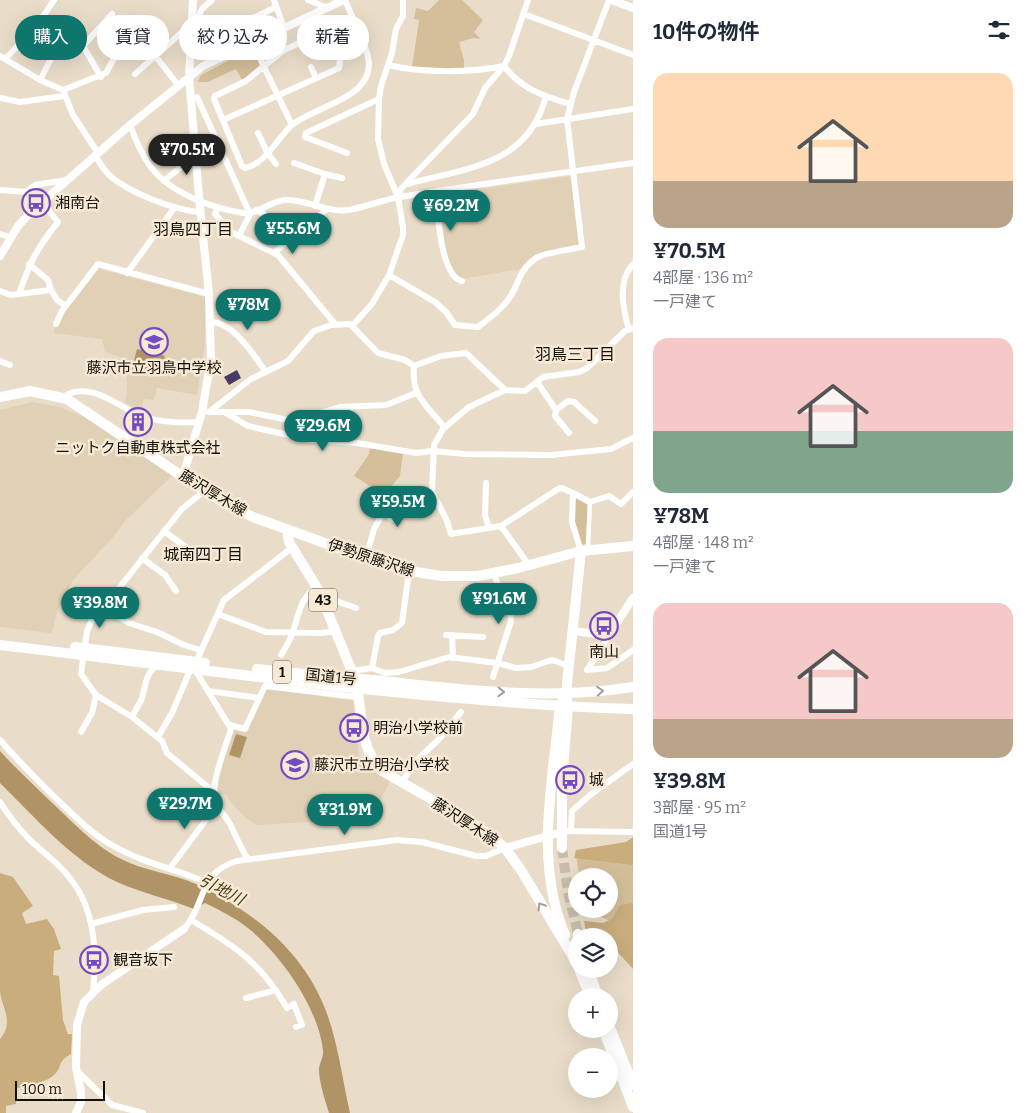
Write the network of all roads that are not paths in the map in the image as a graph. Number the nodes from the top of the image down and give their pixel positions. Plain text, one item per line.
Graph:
1 (54, 0) edge
2 (193, 0) edge
3 (212, 0) edge
4 (274, 0) edge
5 (308, 0) edge
6 (344, 0) edge
7 (403, 0) edge
8 (528, 0) edge
9 (610, 0) edge
10 (276, 8) junction
11 (328, 8) junction
12 (633, 8) edge
13 (524, 14) junction
14 (44, 15) edge
15 (279, 15) edge
16 (350, 15) edge
17 (287, 27) edge
18 (97, 32) edge
19 (179, 35) edge
20 (594, 40) junction
21 (169, 44) edge
22 (297, 44) edge
23 (15, 46) edge
24 (633, 55) edge
25 (2, 57) edge
26 (50, 60) edge
27 (114, 60) edge
28 (151, 60) edge
29 (159, 60) edge
30 (215, 60) edge
31 (261, 60) edge
32 (339, 60) edge
33 (368, 60) edge
34 (388, 65) junction
35 (504, 66) junction
36 (265, 67) junction
37 (311, 67) dead end
38 (135, 74) dead end
39 (100, 76) junction
40 (190, 76) junction
41 (316, 78) junction
42 (40, 80) junction
43 (178, 85) junction
44 (63, 93) junction
45 (280, 96) junction
46 (546, 96) junction
47 (197, 97) dead end
48 (0, 98) edge
49 (379, 99) junction
50 (570, 104) junction
51 (633, 109) edge
52 (567, 119) junction
53 (223, 120) junction
54 (536, 124) junction
55 (130, 125) junction
56 (292, 125) junction
57 (258, 133) dead end
58 (267, 152) junction
59 (347, 153) dead end
60 (96, 154) junction
61 (195, 155) junction
62 (294, 163) dead end
63 (633, 163) edge
64 (276, 164) dead end
65 (572, 172) junction
66 (325, 174) junction
67 (342, 178) dead end
68 (66, 180) junction
69 (164, 180) junction
70 (406, 184) junction
71 (0, 190) edge
72 (435, 192) junction
73 (398, 197) junction
74 (199, 200) junction
75 (42, 202) junction
76 (315, 206) junction
77 (175, 207) junction
78 (218, 207) junction
79 (327, 209) junction
80 (200, 212) junction
81 (253, 212) junction
82 (298, 233) junction
83 (0, 234) edge
84 (239, 236) junction
85 (10, 238) junction
86 (275, 252) junction
87 (0, 256) edge
88 (29, 264) junction
89 (633, 264) edge
90 (127, 273) junction
91 (389, 275) junction
92 (462, 281) dead end
93 (50, 290) junction
94 (0, 291) edge
95 (19, 294) junction
96 (209, 294) junction
97 (66, 306) junction
98 (211, 322) junction
99 (56, 324) dead end
100 (335, 324) junction
101 (352, 326) junction
102 (631, 329) edge
103 (0, 361) edge
104 (10, 365) dead end
105 (414, 366) junction
106 (265, 371) junction
107 (537, 382) junction
108 (504, 390) junction
109 (416, 393) junction
110 (0, 397) edge
111 (67, 399) junction
112 (556, 410) junction
113 (205, 412) junction
114 (224, 412) junction
115 (199, 422) junction
116 (595, 422) dead end
117 (444, 427) junction
118 (569, 433) dead end
119 (633, 438) edge
120 (432, 452) junction
121 (184, 476) junction
122 (486, 483) dead end
123 (204, 491) junction
124 (432, 491) junction
125 (633, 492) edge
126 (572, 493) junction
127 (590, 502) junction
128 (501, 526) junction
129 (489, 528) junction
130 (287, 529) junction
131 (164, 531) junction
132 (633, 546) edge
133 (293, 547) junction
134 (585, 548) junction
135 (191, 551) dead end
136 (142, 558) junction
137 (366, 558) junction
138 (526, 566) junction
139 (409, 571) junction
140 (494, 574) junction
141 (317, 586) junction
142 (176, 590) dead end
143 (633, 598) edge
144 (323, 599) junction
145 (104, 607) junction
146 (356, 608) dead end
147 (218, 614) junction
148 (293, 631) junction
149 (337, 631) junction
150 (573, 631) junction
151 (607, 635) junction
152 (483, 637) dead end
153 (0, 638) edge
154 (0, 645) edge
155 (200, 650) junction
156 (633, 650) edge
157 (83, 651) junction
158 (282, 655) dead end
159 (453, 658) junction
160 (138, 662) junction
161 (497, 663) junction
162 (163, 665) junction
163 (194, 666) junction
164 (568, 666) junction
165 (372, 668) junction
166 (353, 672) joint
167 (147, 677) junction
168 (493, 677) dead end
169 (633, 687) edge
170 (208, 691) junction
171 (566, 692) junction
172 (96, 695) junction
173 (358, 695) joint
174 (260, 698) junction
175 (564, 706) junction
176 (633, 709) edge
177 (461, 712) dead end
178 (132, 717) junction
179 (230, 725) junction
180 (81, 732) dead end
181 (158, 738) junction
182 (0, 740) edge
183 (563, 760) junction
184 (633, 764) edge
185 (402, 783) junction
186 (214, 792) junction
187 (0, 802) edge
188 (217, 805) junction
189 (566, 831) junction
190 (633, 832) edge
191 (547, 836) junction
192 (505, 848) junction
193 (562, 848) tunnel mouth
194 (248, 859) junction
195 (170, 868) junction
196 (208, 883) junction
197 (174, 907) dead end
198 (193, 917) junction
199 (90, 924) junction
200 (184, 929) joint
201 (568, 942) edge
202 (568, 949) edge
203 (276, 990) junction
204 (93, 992) junction
205 (246, 998) dead end
206 (296, 1027) dead end
207 (606, 1038) edge
208 (614, 1038) edge
209 (77, 1071) junction
210 (633, 1085) edge
211 (633, 1108) edge
212 (76, 1113) edge
213 (143, 1113) edge

1 - 14 street
2 - 40 street
3 - 10 street
4 - 10 street
5 - 11 street
6 - 11 street
6 - 16 street
7 - 34 street
8 - 13 street
9 - 12 street
9 - 20 street
10 - 15 street
11 - 17 street
13 - 20 street
13 - 35 street
18 - 39 street
19 - 21 street
20 - 24 street
20 - 50 street
22 - 36 street
23 - 25 street
25 - 42 street
26 - 42 street
27 - 39 street
28 - 38 street
29 - 43 street
30 - 40 street
31 - 36 street
32 - 41 street
33 - 56 street
34 - 35 street
34 - 49 street
35 - 46 street
35 - 70 street
36 - 45 street
36 - 53 street
37 - 41 street
39 - 44 street
40 - 43 street
40 - 61 street
41 - 45 street
42 - 44 street
43 - 55 street
44 - 48 street
44 - 60 street
45 - 53 street
45 - 56 street
46 - 50 street
46 - 54 street
47 - 81 street
49 - 59 street
49 - 73 street
50 - 52 street
51 - 52 street
52 - 54 street
52 - 65 street
53 - 58 street
54 - 70 street
55 - 60 street
55 - 69 street
56 - 58 street
57 - 58 street
58 - 64 street
60 - 68 street
60 - 77 street
61 - 69 street
61 - 74 street
62 - 66 street
63 - 65 street
65 - 72 street
65 - 91 street
66 - 67 street
66 - 76 street
68 - 71 street
68 - 75 street
69 - 74 street
70 - 73 street
72 - 73 street
72 - 92 street
73 - 79 street
73 - 91 street
74 - 78 street
74 - 80 street
75 - 85 street
75 - 88 street
76 - 79 street
76 - 81 street
77 - 80 street
77 - 90 street
78 - 81 street
78 - 84 street
79 - 82 street
80 - 96 street
81 - 82 street
81 - 84 street
82 - 86 street
83 - 85 street
84 - 86 street
85 - 87 street
86 - 100 street
88 - 93 street
88 - 95 street
89 - 102 street
90 - 96 street
90 - 97 street
91 - 101 street
93 - 95 street
93 - 97 street
94 - 95 street
96 - 98 street
97 - 99 street
98 - 106 street
98 - 113 street
100 - 101 street
100 - 106 street
101 - 105 street
102 - 107 street
103 - 104 street
105 - 108 street
105 - 109 street
106 - 113 street
107 - 108 street
107 - 112 street
108 - 117 street
109 - 114 street
109 - 117 street
110 - 111 main road, 藤沢厚木線
111 - 115 street
111 - 121 main road, 藤沢厚木線
112 - 116 street
112 - 118 street
113 - 114 street
113 - 115 street
114 - 120 street
115 - 121 street
117 - 120 street
119 - 120 street
120 - 124 street
121 - 123 main road, 藤沢厚木線
122 - 129 street
123 - 130 main road, 藤沢厚木線
123 - 131 street
124 - 129 street
124 - 137 street
125 - 127 street
126 - 127 street
126 - 128 street
126 - 134 street
127 - 134 street
128 - 129 street
128 - 138 street
130 - 133 main road, 43
130 - 137 main road, 伊勢原藤沢線
131 - 135 street
131 - 136 street
132 - 134 main road, 伊勢原藤沢線
133 - 141 main road, 43
133 - 147 street
134 - 138 main road, 伊勢原藤沢線
134 - 150 main road, 藤沢厚木線
136 - 142 street
136 - 145 street
137 - 139 main road, 伊勢原藤沢線
138 - 140 main road, 伊勢原藤沢線
139 - 140 main road, 伊勢原藤沢線
139 - 165 street
140 - 161 street
141 - 144 main road, 43
141 - 148 street
143 - 151 street
144 - 146 street
144 - 149 main road, 43
145 - 155 street
145 - 157 street
147 - 148 street
147 - 155 street
148 - 149 street
148 - 158 street
149 - 166 main road, 43
150 - 151 street
150 - 164 main road, 藤沢厚木線
151 - 156 street
152 - 159 street
153 - 157 main road, 国道1号 / 1
154 - 157 main road, 国道1号 / 1
155 - 163 street
157 - 160 main road, 国道1号 / 1
157 - 163 main road, 国道1号 / 1
157 - 172 street
159 - 161 street
159 - 165 street
160 - 162 main road, 国道1号 / 1
160 - 167 street
161 - 164 street
161 - 168 street
162 - 163 main road, 国道1号 / 1
162 - 167 street
163 - 170 street
163 -> 171 main road, 国道1号 / 1
163 - 175 main road, 国道1号 / 1
163 - 181 street
164 - 171 main road, 藤沢厚木線
165 - 166 street
167 - 178 street
171 -> 169 main road, 国道1号 / 1
170 - 174 street
170 - 179 street
171 - 175 main road, 藤沢厚木線
172 - 178 street
172 - 180 street
173 - 174 street
173 - 185 main road, 藤沢厚木線
174 - 179 street
175 - 176 main road, 国道1号 / 1
175 - 183 main road, 藤沢厚木線
175 - 191 main road, 藤沢厚木線
177 - 185 street
178 - 181 street
179 - 186 street
181 - 186 street
182 - 195 street
183 - 189 main road, 藤沢厚木線
183 - 191 main road
184 - 189 street
185 - 192 main road, 藤沢厚木線
186 - 188 street
187 - 199 street
188 - 194 street
188 - 195 street
189 - 190 street
189 - 191 street
189 - 193 main road, 藤沢厚木線
191 - 192 street
191 - 201 main road, 藤沢厚木線
192 - 194 street
202 -> 192 main road, 藤沢厚木線
194 - 196 street
195 - 196 street
196 - 198 street
197 - 199 street
198 - 200 street
198 - 203 street
199 - 204 street
200 - 204 street
203 - 205 street
203 - 206 street
204 - 209 street
207 - 211 main road
208 - 210 main road
209 - 212 street
209 - 213 street

